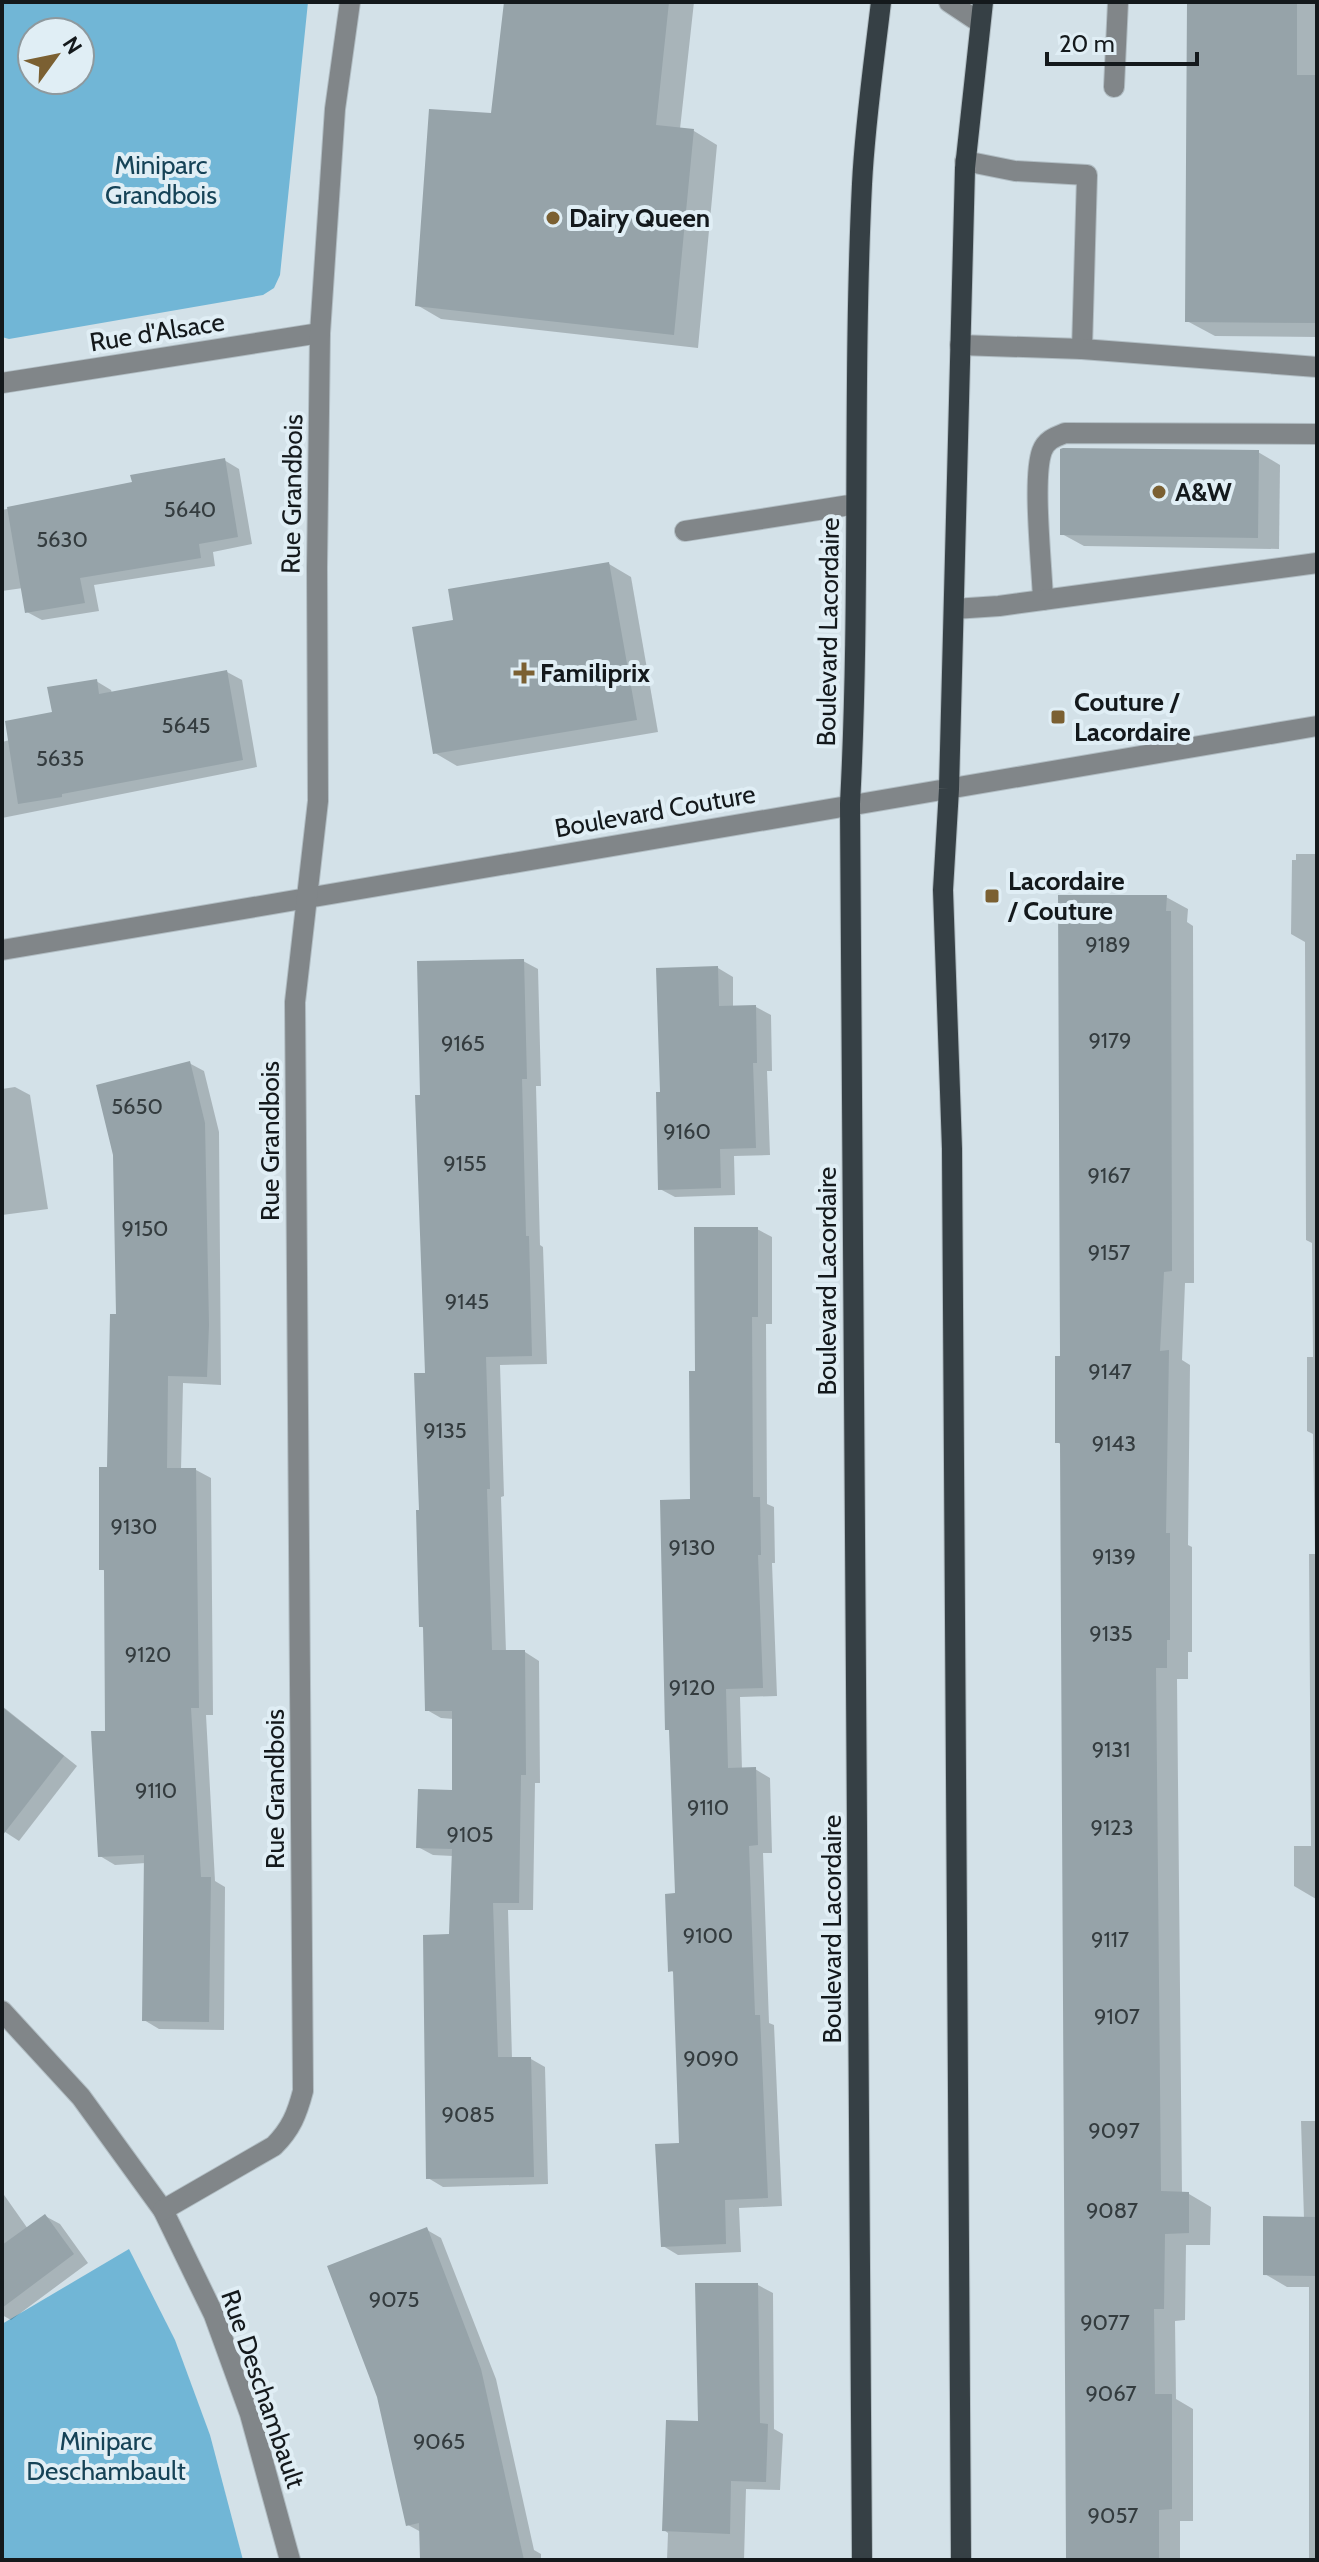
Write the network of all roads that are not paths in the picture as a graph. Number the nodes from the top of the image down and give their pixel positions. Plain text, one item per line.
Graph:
1 (350, 2) edge
2 (881, 2) edge
3 (949, 2) edge
4 (1118, 2) edge
5 (981, 12) edge
6 (1114, 87) dead end
7 (965, 161) junction
8 (320, 333) junction
9 (960, 345) junction
10 (1082, 349) junction
11 (1317, 367) edge
12 (2, 383) edge
13 (1317, 434) edge
14 (856, 504) junction
15 (685, 531) dead end
16 (1317, 563) edge
17 (1043, 600) junction
18 (954, 609) junction
19 (1317, 726) edge
20 (949, 789) junction
21 (850, 804) junction
22 (307, 898) junction
23 (2, 950) edge
24 (2, 2011) edge
25 (163, 2210) junction
26 (290, 2560) edge
27 (862, 2560) edge
28 (961, 2560) edge

1 - 8 street, Rue Grandbois
2 - 14 main road, Boulevard Lacordaire
3 - 5 street
4 - 6 street
5 - 7 main road
7 - 9 main road
7 - 10 street
8 - 12 street, Rue d'Alsace
8 - 22 street, Rue Grandbois
9 - 10 street
9 - 18 main road
10 - 11 street
13 - 17 street
14 - 15 street
14 - 21 main road, Boulevard Lacordaire
16 - 17 street
17 - 18 street
18 - 20 main road
19 - 20 street, Boulevard Couture
20 - 21 street, Boulevard Couture
20 - 28 main road
21 - 22 street, Boulevard Couture
21 - 27 main road, Boulevard Lacordaire
22 - 23 street, Boulevard Couture
22 - 25 street, Rue Grandbois
24 - 25 street, Rue Deschambault
25 - 26 street, Rue Deschambault

